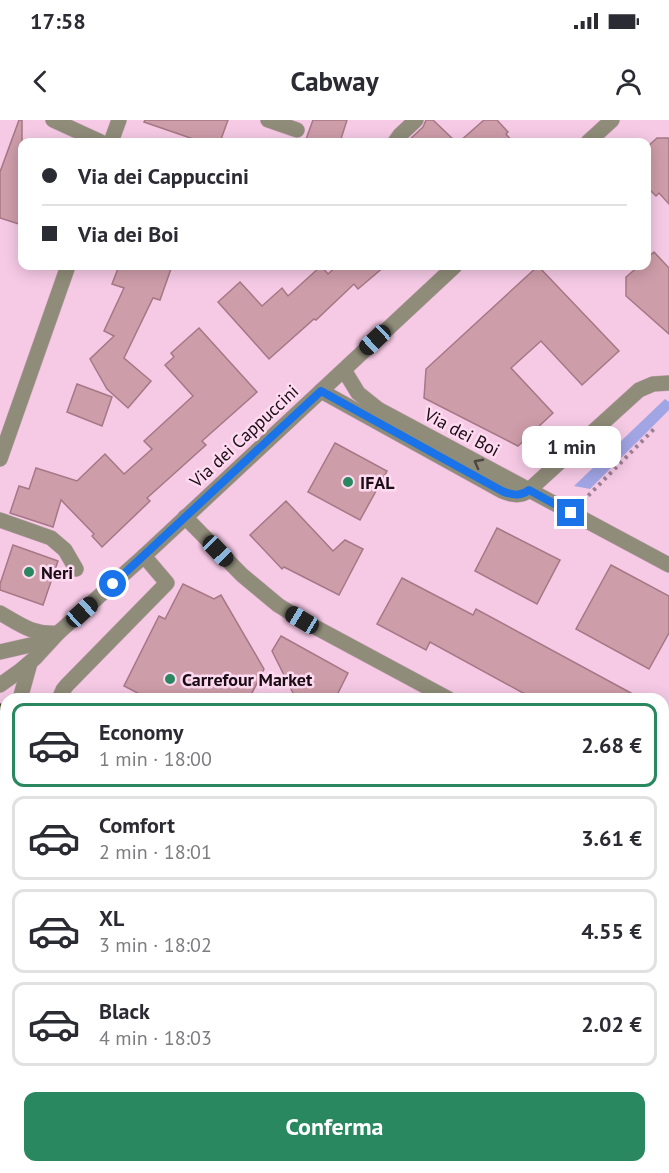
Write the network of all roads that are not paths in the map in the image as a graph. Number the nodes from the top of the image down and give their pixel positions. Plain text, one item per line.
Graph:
1 (53, 120) edge
2 (119, 120) edge
3 (268, 120) edge
4 (416, 120) edge
5 (612, 120) edge
6 (297, 130) dead end
7 (92, 138) edge
8 (112, 138) edge
9 (398, 138) edge
10 (592, 138) edge
11 (67, 270) edge
12 (451, 270) edge
13 (344, 370) junction
14 (668, 380) edge
15 (321, 391) junction
16 (0, 459) edge
17 (529, 490) junction
18 (185, 517) junction
19 (0, 520) edge
20 (144, 556) junction
21 (669, 565) edge
22 (76, 569) dead end
23 (0, 613) edge
24 (58, 633) junction
25 (0, 652) edge
26 (30, 663) junction
27 (0, 685) edge
28 (22, 693) edge
29 (62, 693) edge
30 (438, 693) edge

1 - 7 street
2 - 8 street
3 - 6 street
4 - 9 street
5 - 10 street
11 - 16 street
12 - 13 street, Via dei Cappuccini
13 - 15 street, Via dei Cappuccini
17 -> 13 street, Via dei Boi
14 - 17 street
15 - 17 street, Via dei Boi
15 - 18 street, Via dei Cappuccini
17 - 21 street, Via dei Boi
18 - 20 street, Via dei Cappuccini
18 - 30 street
19 - 22 street
20 - 24 street, Via dei Cappuccini
20 - 29 street
23 - 24 street
24 - 25 street, Via dei Cappuccini
24 - 26 street, Via dei Cappuccini
26 - 27 street, Via dei Cappuccini
26 - 28 street

